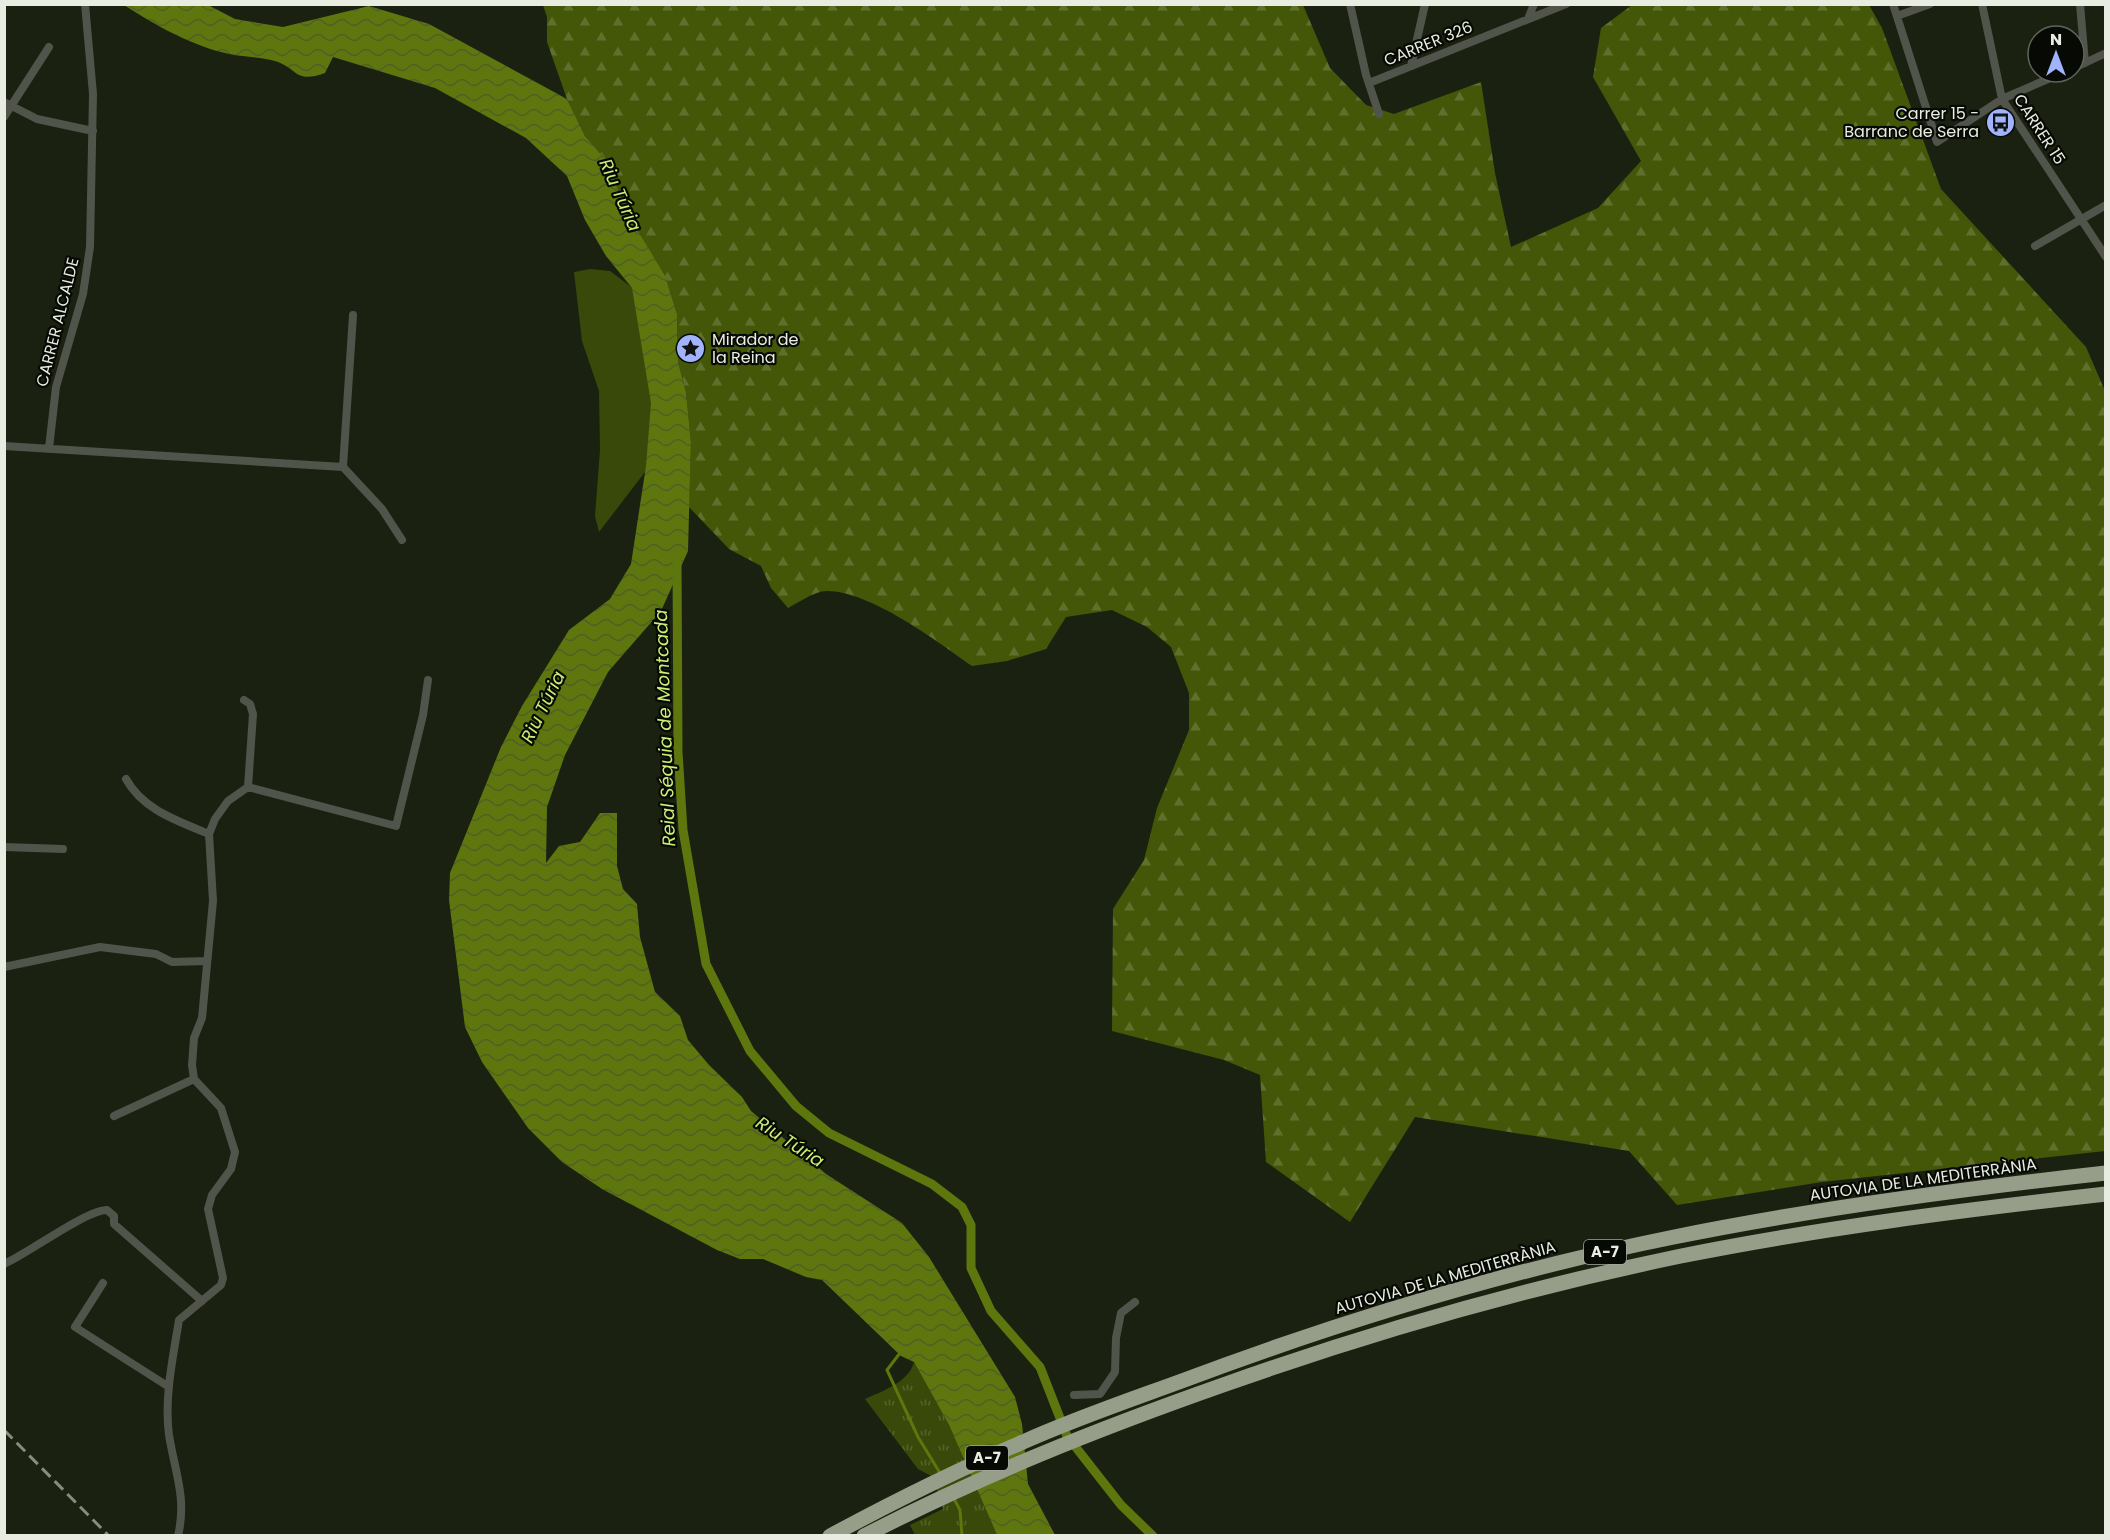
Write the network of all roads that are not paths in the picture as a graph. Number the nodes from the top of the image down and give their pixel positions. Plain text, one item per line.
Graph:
1 (85, 4) edge
2 (1350, 4) edge
3 (1425, 4) edge
4 (1534, 4) edge
5 (1566, 4) edge
6 (1893, 4) edge
7 (1930, 4) edge
8 (1982, 4) edge
9 (2080, 4) edge
10 (1897, 16) junction
11 (1528, 19) junction
12 (2082, 24) edge
13 (49, 47) dead end
14 (2106, 53) edge
15 (2086, 63) edge
16 (1411, 66) junction
17 (1369, 83) junction
18 (2036, 84) edge
19 (2002, 99) junction
20 (8, 105) edge
21 (1380, 114) dead end
22 (4, 117) edge
23 (93, 130) junction
24 (2106, 205) edge
25 (2080, 218) junction
26 (2035, 246) dead end
27 (2106, 257) edge
28 (353, 315) dead end
29 (4, 446) edge
30 (49, 448) junction
31 (343, 467) junction
32 (402, 540) dead end
33 (428, 680) dead end
34 (244, 700) dead end
35 (126, 779) dead end
36 (248, 787) junction
37 (209, 834) junction
38 (4, 847) edge
39 (63, 849) dead end
40 (207, 961) junction
41 (4, 967) edge
42 (194, 1079) junction
43 (114, 1116) dead end
44 (2106, 1173) edge
45 (2106, 1194) edge
46 (4, 1264) edge
47 (103, 1283) dead end
48 (202, 1301) junction
49 (1135, 1302) dead end
50 (169, 1387) junction
51 (1074, 1395) dead end
52 (833, 1534) edge
53 (178, 1536) edge
54 (864, 1536) edge

1 - 23 street, CARRER ALCALDE
2 - 17 street
3 - 16 street
4 - 11 street
5 - 11 street, CARRER 326
6 - 10 street
7 - 10 street
8 - 19 street, CARRER 15
9 - 12 street
10 - 19 street
11 - 16 street, CARRER 326
13 - 20 street
14 - 15 street
16 - 17 street, CARRER 326
17 - 21 street
18 - 19 street
19 - 25 street, CARRER 15
20 - 22 street
20 - 23 street
23 - 30 street, CARRER ALCALDE
24 - 25 street
25 - 26 street
25 - 27 street, CARRER 15
28 - 31 street
29 - 30 street
30 - 31 street
31 - 32 street
33 - 36 street
34 - 36 street
35 - 37 street
36 - 37 street
37 - 40 street
38 - 39 street
40 - 41 street
40 - 42 street
42 - 43 street
42 - 48 street
44 - 52 highway, AUTOVIA DE LA MEDITERRÀNIA / A-7
45 - 54 highway, A-7
46 - 48 street
47 - 50 street
48 - 50 street
49 - 51 street
50 - 53 street

